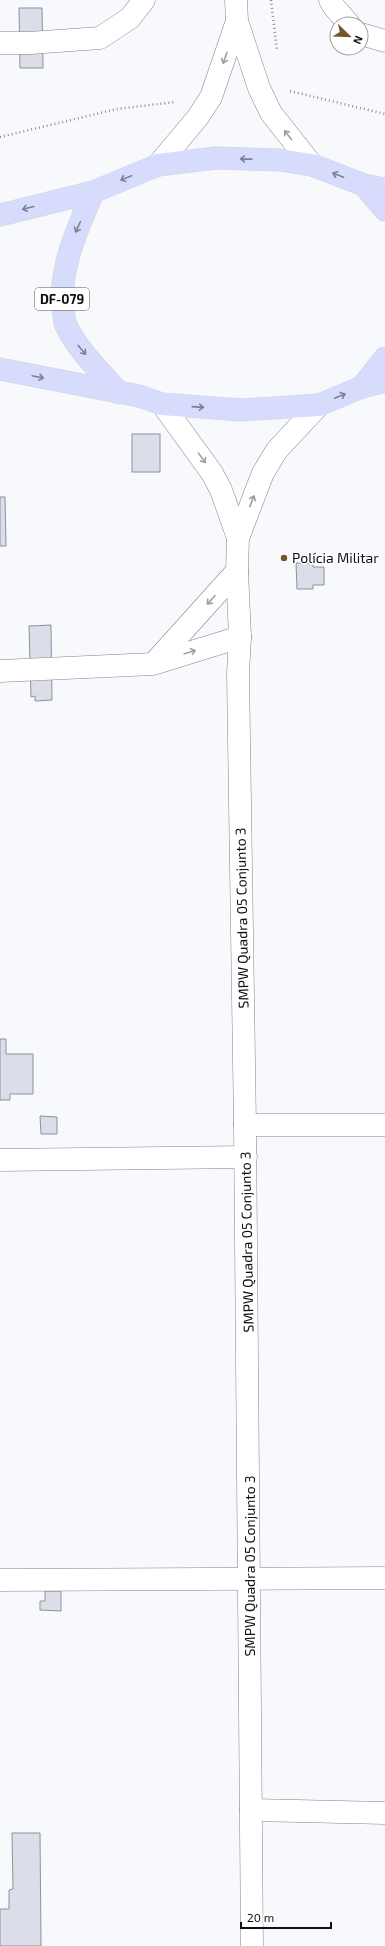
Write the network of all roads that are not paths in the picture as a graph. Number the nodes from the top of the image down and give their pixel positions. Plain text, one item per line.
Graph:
1 (144, 0) edge
2 (330, 0) edge
3 (237, 11) edge
4 (342, 16) edge
5 (369, 36) edge
6 (385, 41) edge
7 (0, 43) edge
8 (158, 165) junction
9 (312, 165) junction
10 (375, 187) edge
11 (93, 192) junction
12 (385, 210) edge
13 (0, 215) edge
14 (385, 358) edge
15 (0, 369) edge
16 (385, 381) edge
17 (362, 387) junction
18 (119, 393) junction
19 (162, 404) junction
20 (319, 405) junction
21 (238, 538) junction
22 (237, 571) junction
23 (240, 637) junction
24 (153, 664) junction
25 (0, 671) edge
26 (245, 1125) junction
27 (385, 1126) edge
28 (246, 1157) junction
29 (0, 1160) edge
30 (385, 1578) edge
31 (250, 1579) junction
32 (0, 1580) edge
33 (251, 1810) junction
34 (385, 1813) edge
35 (252, 1946) edge

1 - 7 street
2 - 4 street
3 -> 8 street
9 -> 3 street
5 - 6 street
9 -> 8 main road
8 -> 11 main road
10 -> 9 main road
10 - 12 main road
11 -> 13 main road
11 -> 18 main road, DF-079
14 - 17 main road
15 -> 18 main road
16 - 17 main road
20 -> 17 main road
18 - 19 main road
19 -> 20 main road
19 -> 21 street
21 -> 20 street
21 - 22 street, SMPW Quadra 05 Conjunto 3
22 - 23 street, SMPW Quadra 05 Conjunto 3
22 -> 24 street
24 -> 23 street
23 - 26 street, SMPW Quadra 05 Conjunto 3
24 - 25 street
26 - 27 street
26 - 28 street, SMPW Quadra 05 Conjunto 3
28 - 29 street
28 - 31 street, SMPW Quadra 05 Conjunto 3
30 - 31 street
31 - 32 street
31 - 33 street, SMPW Quadra 05 Conjunto 3
33 - 34 street
33 - 35 street, SMPW Quadra 05 Conjunto 3

